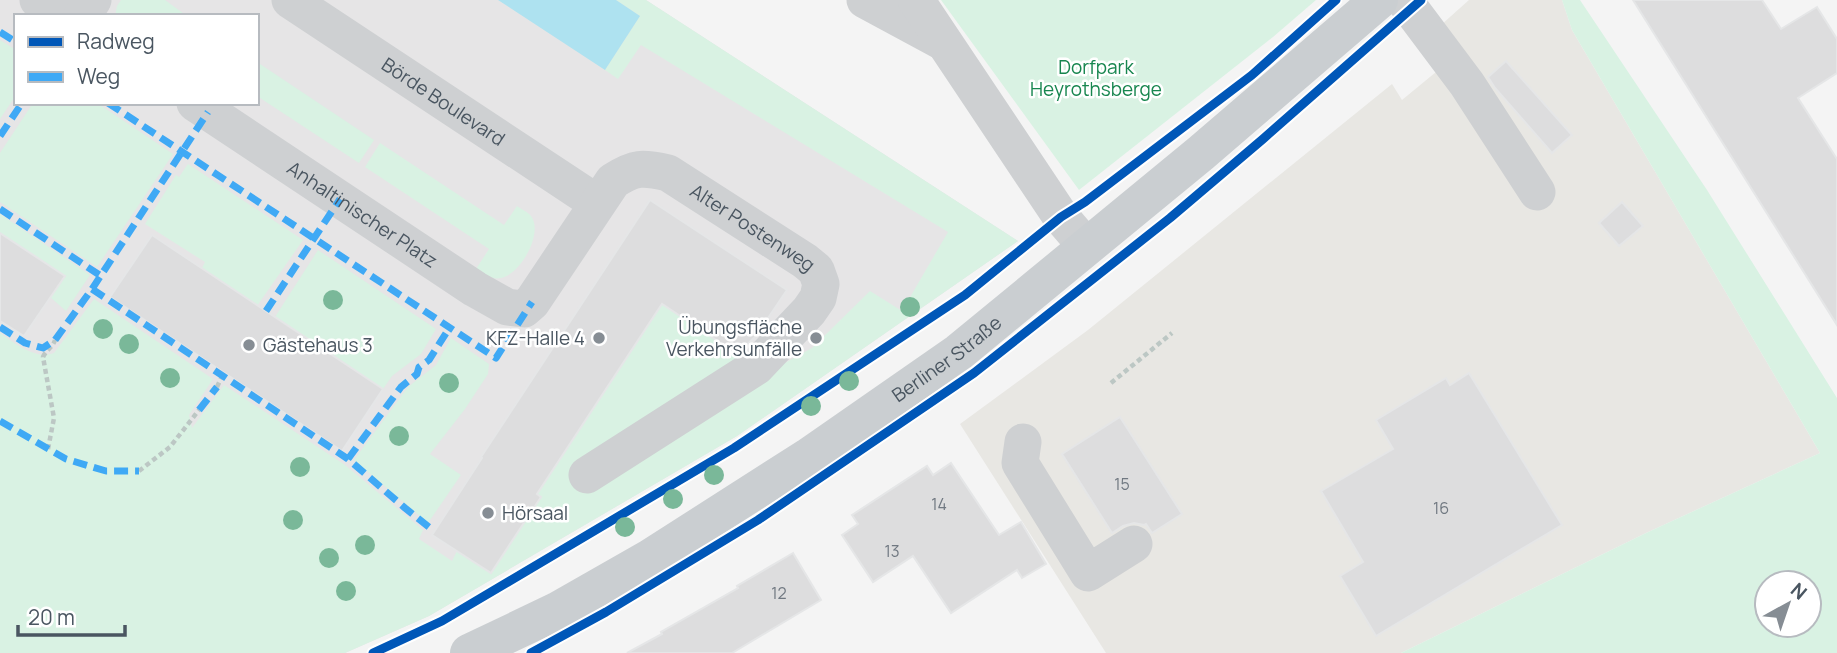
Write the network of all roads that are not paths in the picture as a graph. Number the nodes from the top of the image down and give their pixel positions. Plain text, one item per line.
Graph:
1 (38, 0) edge
2 (290, 0) edge
3 (865, 0) edge
4 (916, 0) edge
5 (1380, 0) edge
6 (1404, 0) edge
7 (59, 14) edge
8 (945, 43) junction
9 (198, 105) edge
10 (1537, 192) dead end
11 (597, 203) junction
12 (1086, 246) junction
13 (1023, 442) dead end
14 (587, 475) dead end
15 (1134, 544) dead end
16 (469, 653) edge

1 - 7 lane
2 - 11 lane, Börde Boulevard
3 - 8 lane
4 - 8 lane
5 - 12 main road, Berliner Straße
6 - 10 lane
8 - 12 lane
9 - 11 lane, Anhaltinischer Platz
11 - 14 lane, Alter Postenweg
12 - 16 main road, Berliner Straße
13 - 15 lane

